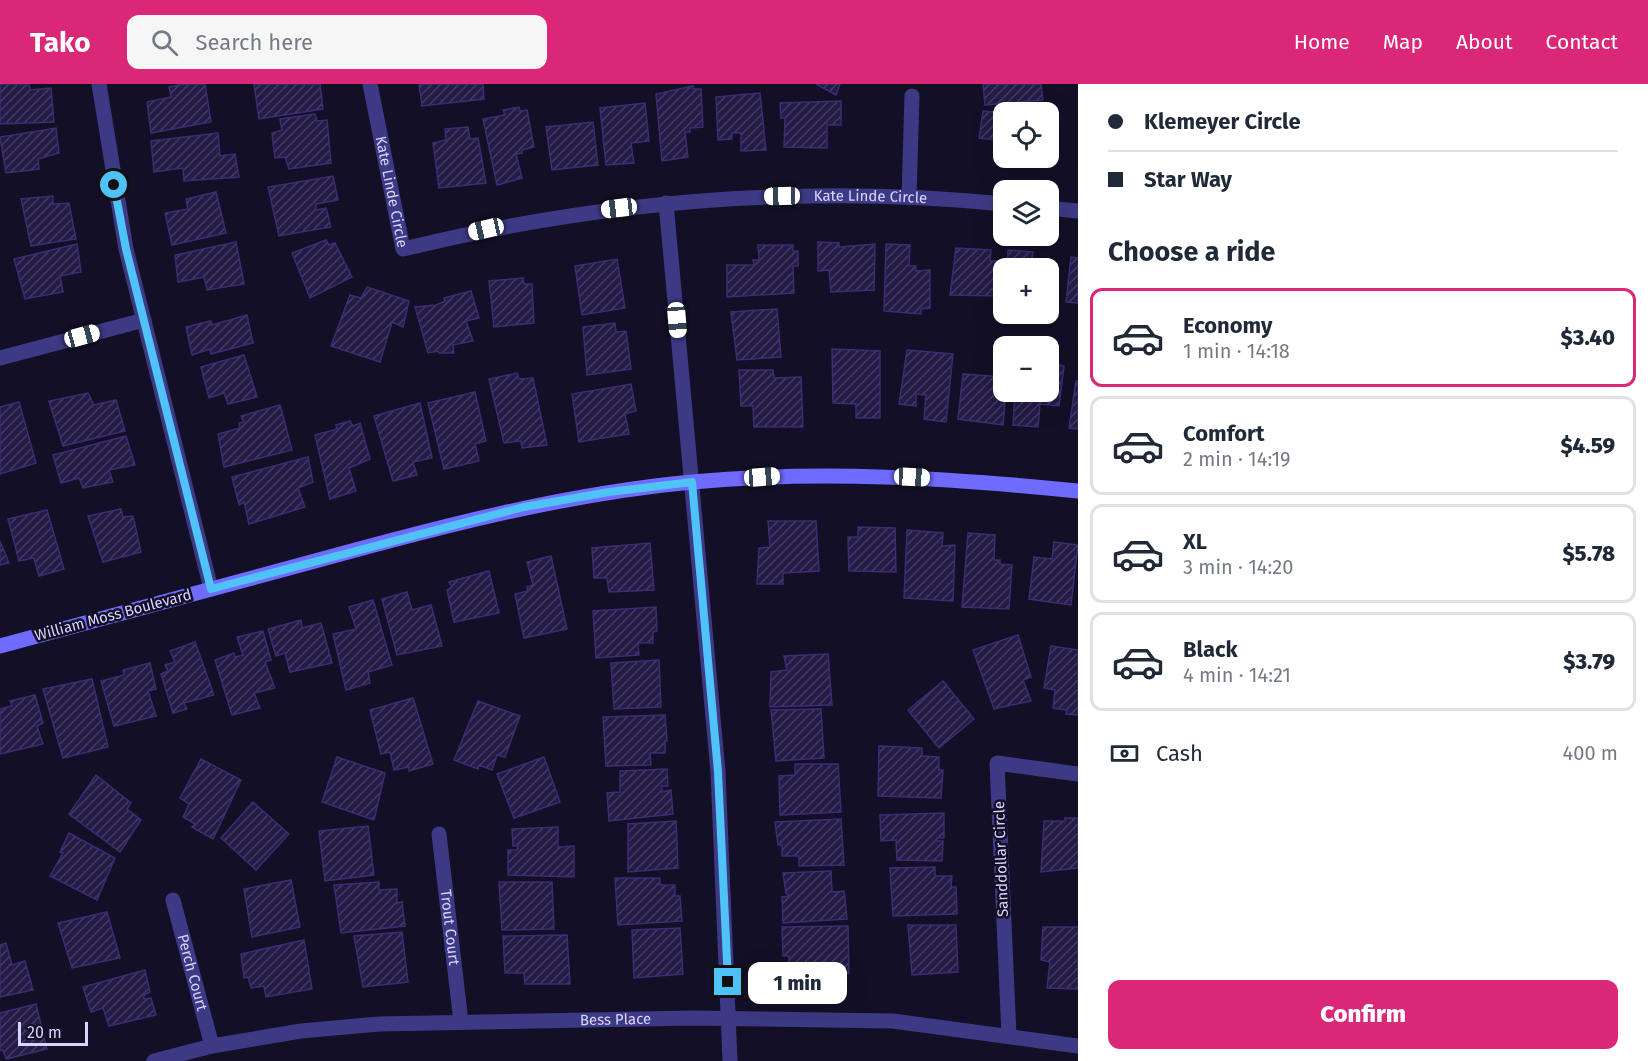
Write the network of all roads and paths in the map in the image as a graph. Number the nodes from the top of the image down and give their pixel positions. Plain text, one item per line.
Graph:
1 (99, 84) edge
2 (370, 84) edge
3 (912, 96) dead end
4 (909, 196) junction
5 (666, 203) junction
6 (993, 203) edge
7 (1059, 209) edge
8 (1078, 211) edge
9 (144, 320) junction
10 (0, 358) edge
11 (692, 482) junction
12 (1078, 491) edge
13 (211, 589) junction
14 (0, 646) edge
15 (1078, 774) edge
16 (439, 834) dead end
17 (173, 900) dead end
18 (729, 1017) junction
19 (461, 1022) junction
20 (1009, 1036) junction
21 (212, 1046) junction
22 (1078, 1046) edge
23 (154, 1061) edge
24 (730, 1061) edge

1 - 9 street
2 - 5 street, Kate Linde Circle
3 - 4 street
4 - 5 street, Kate Linde Circle
4 - 6 street, Kate Linde Circle
5 - 11 street
7 - 8 street
9 - 10 street
9 - 13 street
11 - 12 street, William Moss Boulevard
11 - 13 street, William Moss Boulevard
11 - 18 street
13 - 14 street, William Moss Boulevard
15 - 20 street, Sanddollar Circle
16 - 19 street, Trout Court
17 - 21 street, Perch Court
18 - 19 street, Bess Place
18 - 20 street, Bess Place
18 - 24 street
19 - 21 street, Bess Place
20 - 22 street, Bess Place
21 - 23 street, Bess Place

